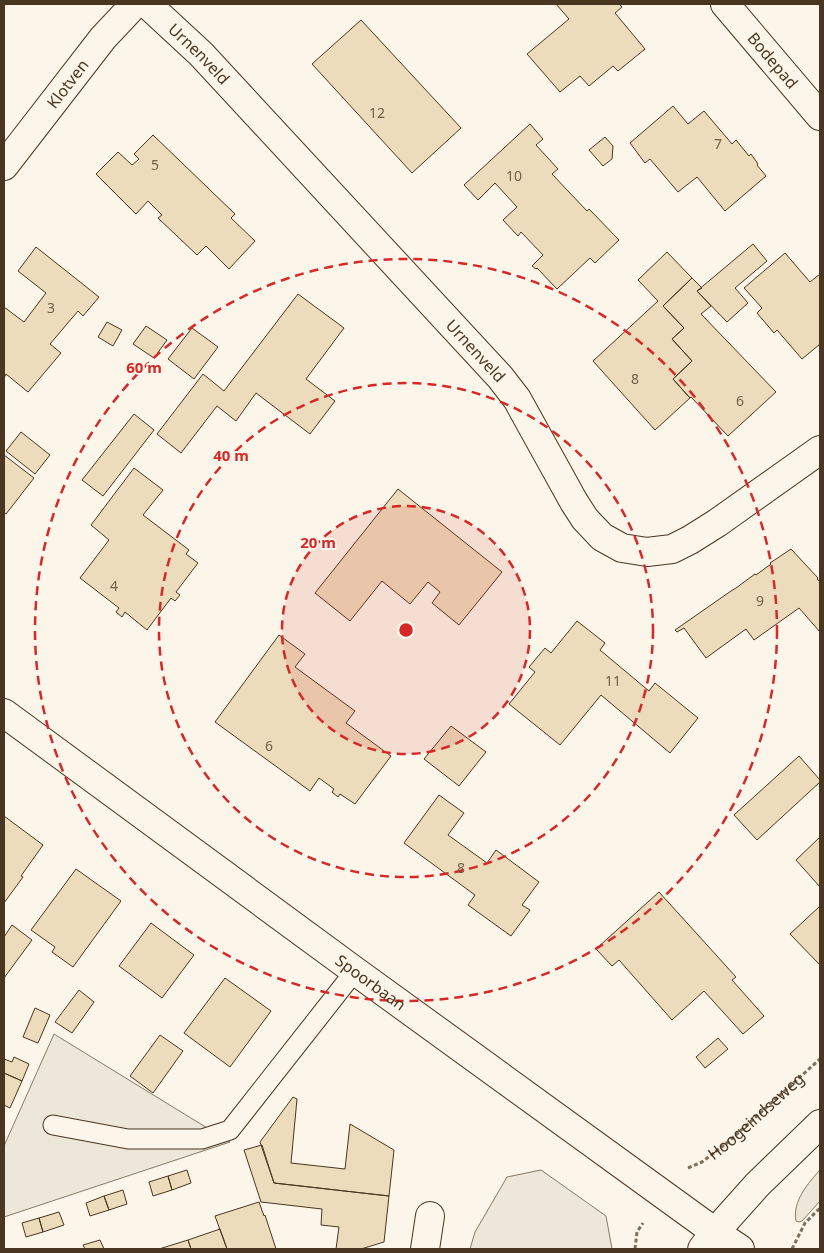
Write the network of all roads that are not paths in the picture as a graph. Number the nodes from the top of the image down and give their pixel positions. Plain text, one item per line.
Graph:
1 (135, 4) edge
2 (147, 4) edge
3 (725, 4) edge
4 (820, 116) edge
5 (4, 166) edge
6 (820, 450) edge
7 (4, 712) edge
8 (355, 971) junction
9 (820, 1124) edge
10 (53, 1125) dead end
11 (430, 1216) dead end
12 (708, 1240) edge
13 (426, 1249) edge
14 (740, 1249) edge

1 - 5 street, Klotven
2 - 6 street, Urnenveld
3 - 4 street, Bodepad
7 - 8 street, Spoorbaan
8 - 10 lane
8 - 12 street, Spoorbaan
9 - 12 street
11 - 13 street
12 - 14 street, Spoorbaan

